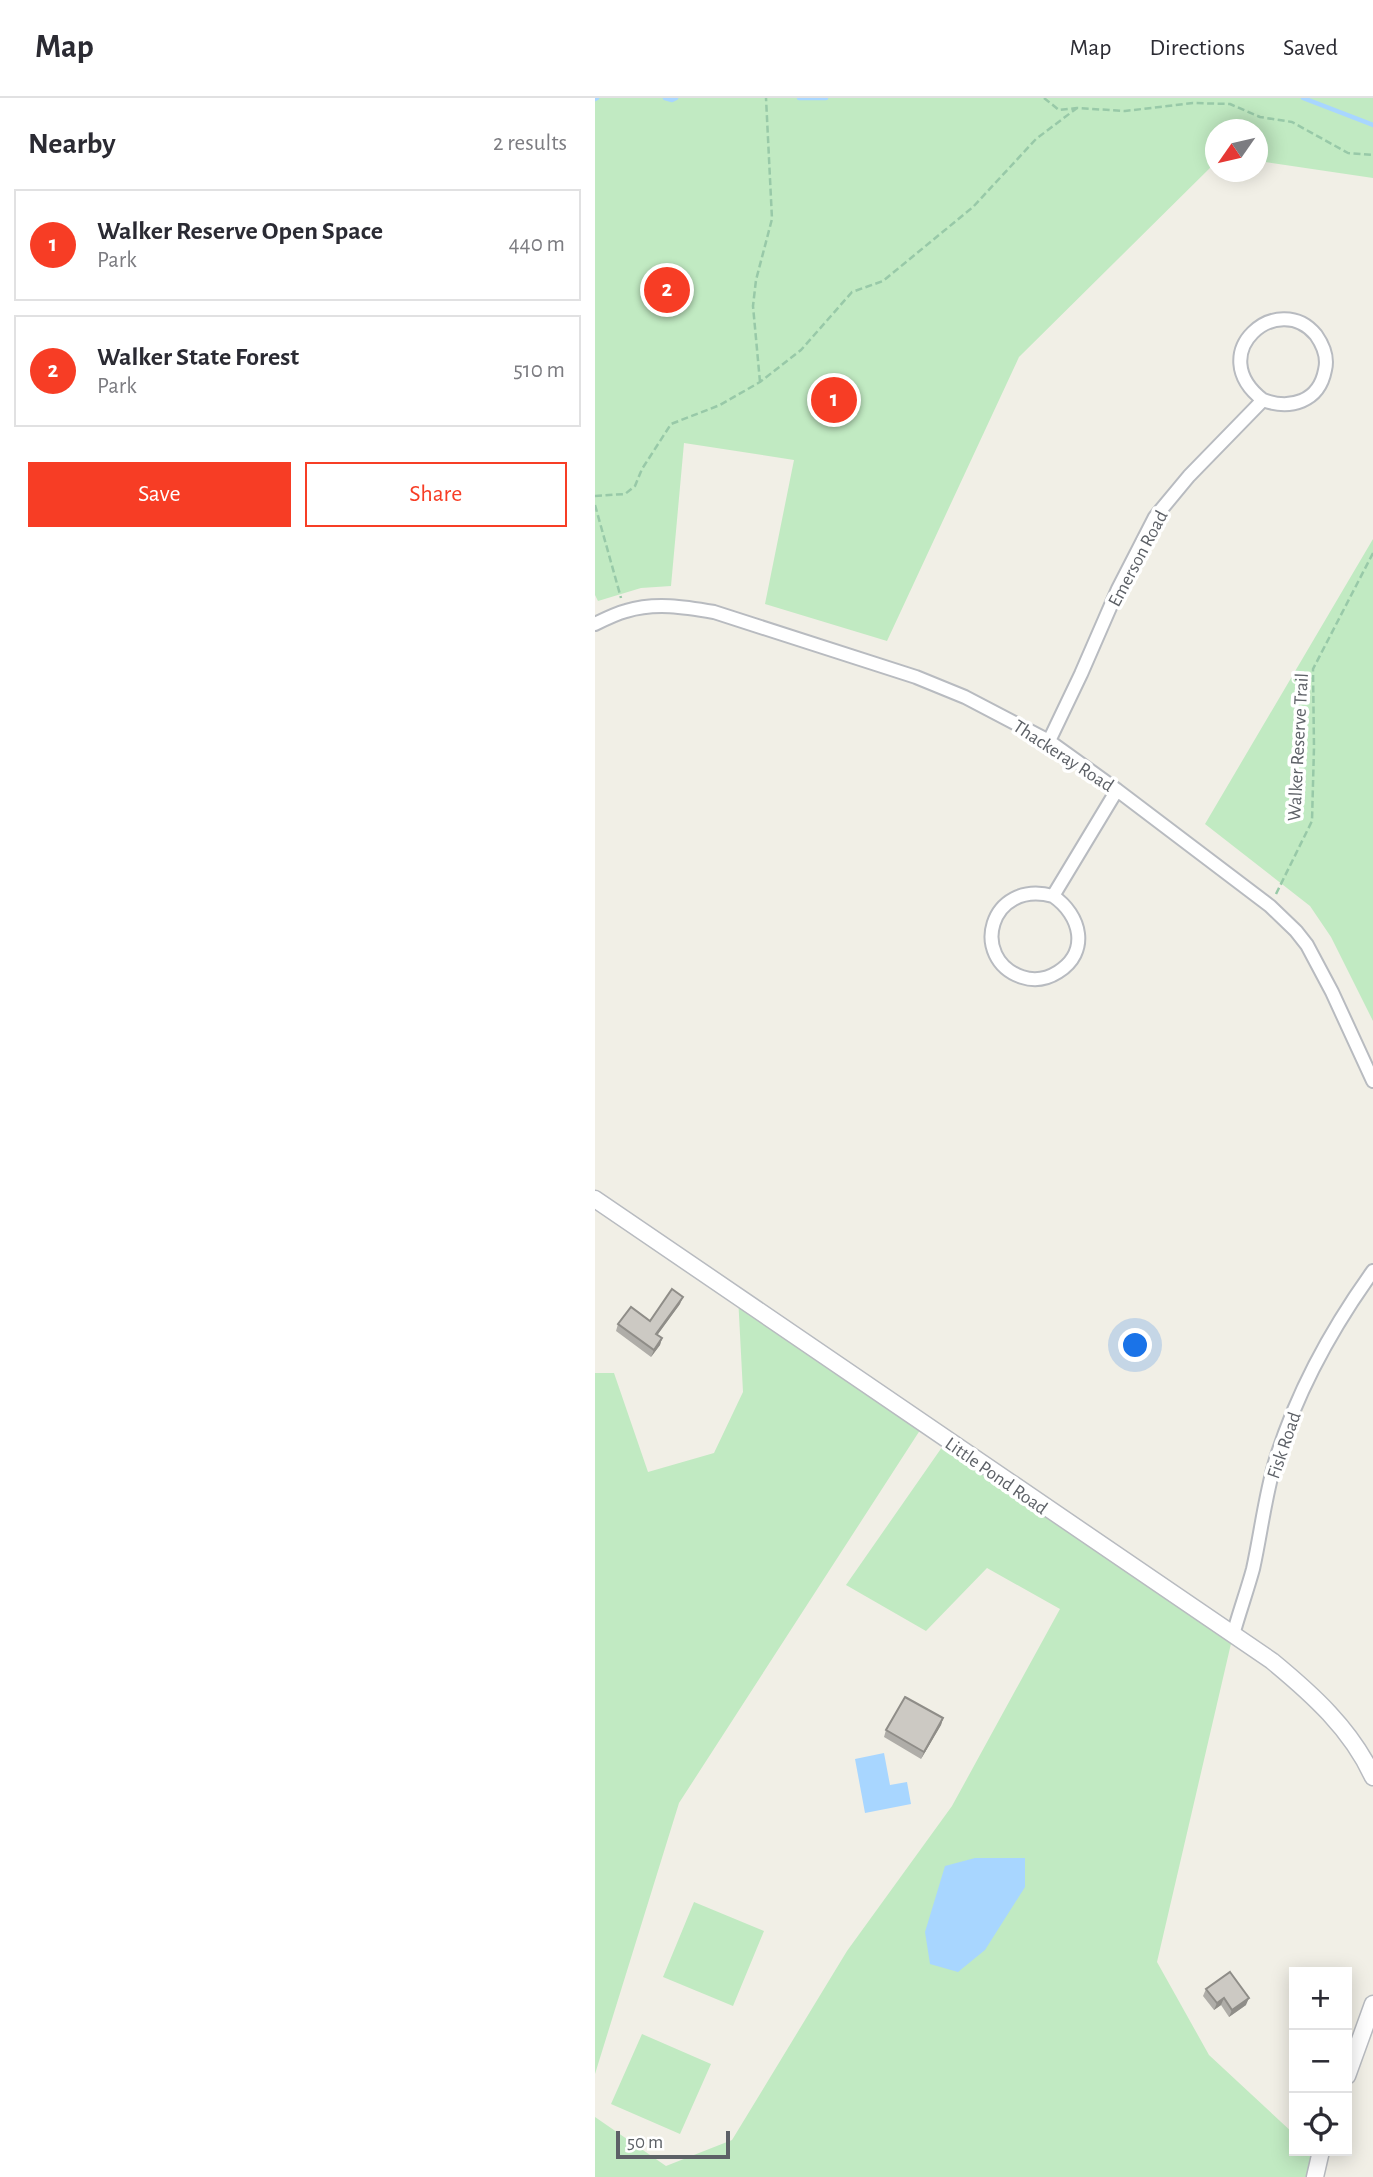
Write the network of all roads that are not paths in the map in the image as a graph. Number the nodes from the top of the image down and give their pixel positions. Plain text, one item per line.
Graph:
1 (1263, 400) junction
2 (595, 624) edge
3 (1049, 741) junction
4 (1117, 790) junction
5 (1053, 897) junction
6 (1373, 1081) edge
7 (595, 1199) edge
8 (1373, 1270) edge
9 (1233, 1635) junction
10 (1373, 1777) edge
11 (1373, 2004) edge
12 (1352, 2062) edge
13 (1320, 2156) edge
14 (1315, 2177) edge

1 - 1 street
1 - 3 street, Emerson Road
2 - 3 street, Thackeray Road
3 - 4 street, Thackeray Road
4 - 5 street
4 - 6 street, Thackeray Road
5 - 5 street
7 - 9 street, Little Pond Road
8 - 9 street, Fisk Road
9 - 10 street, Little Pond Road
11 - 12 street
13 - 14 street

